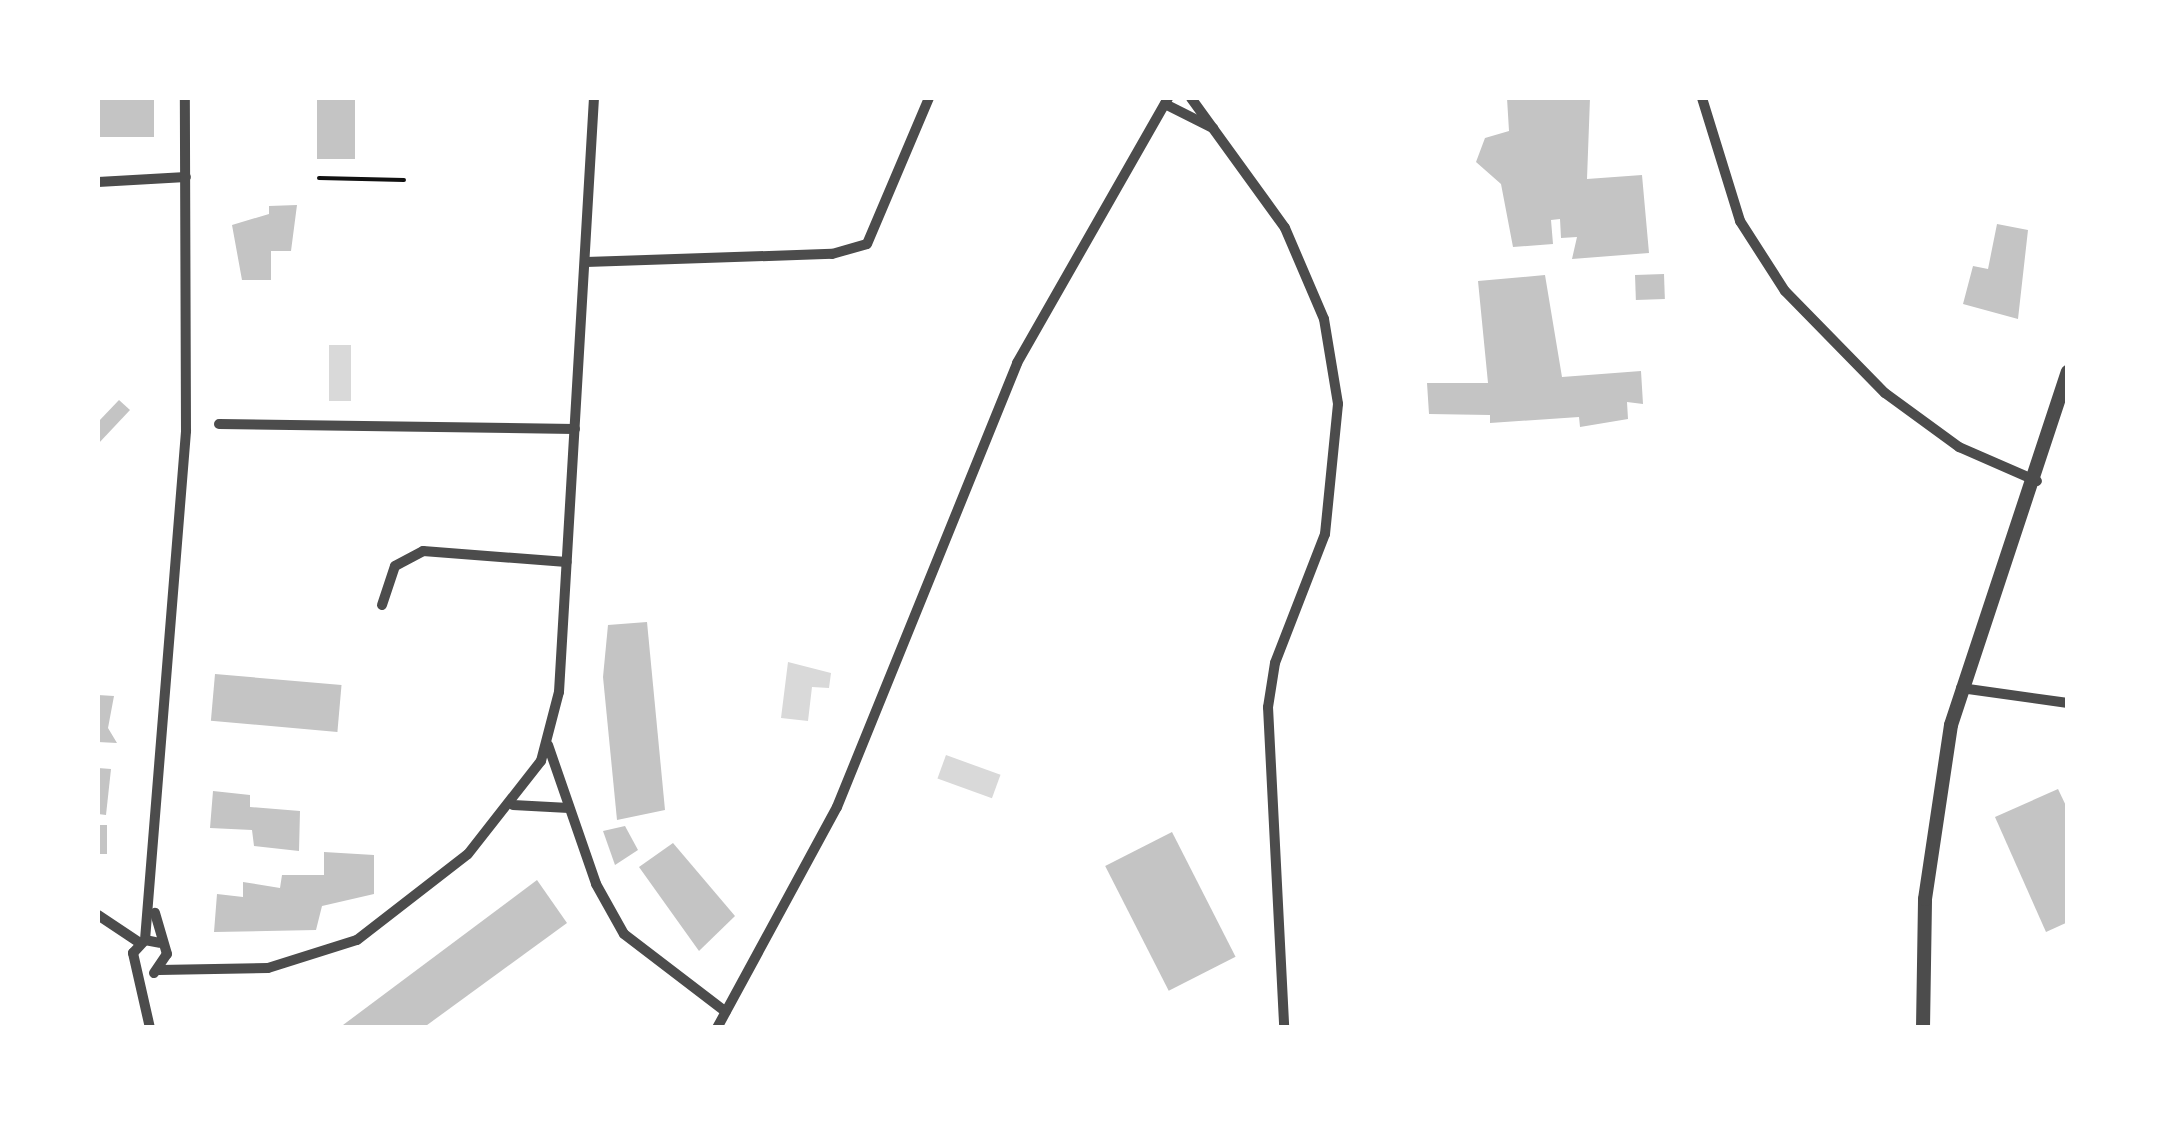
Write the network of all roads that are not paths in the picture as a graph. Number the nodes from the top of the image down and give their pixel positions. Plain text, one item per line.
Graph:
1 (186, 98) edge
2 (594, 98) edge
3 (929, 98) edge
4 (1191, 98) edge
5 (1702, 98) edge
6 (1166, 101) edge
7 (1214, 128) junction
8 (186, 178) junction
9 (98, 182) edge
10 (586, 262) junction
11 (2068, 372) edge
12 (220, 424) dead end
13 (576, 428) junction
14 (2038, 481) junction
15 (567, 562) junction
16 (382, 606) dead end
17 (1960, 688) junction
18 (2068, 703) edge
19 (548, 745) junction
20 (512, 805) junction
21 (569, 808) junction
22 (154, 907) junction
23 (98, 915) edge
24 (142, 941) junction
25 (160, 942) junction
26 (142, 971) junction
27 (158, 971) junction
28 (149, 1006) junction
29 (726, 1012) junction
30 (150, 1028) edge
31 (717, 1028) edge
32 (1284, 1028) edge
33 (1922, 1028) edge

1 - 8 street
2 - 10 street
3 - 10 street
4 - 7 street
5 - 14 street
6 - 7 street
6 - 29 street
7 - 32 street
8 - 9 street
8 - 22 street
10 - 13 street
11 - 14 street
12 - 13 street
13 - 15 street
14 - 17 street
15 - 16 street
15 - 19 street
17 - 18 street
17 - 33 street
19 - 20 street
19 - 21 street
20 - 21 street
20 - 27 street
21 - 29 street
22 - 24 street
22 - 25 street
23 - 24 street
24 - 25 street
24 - 26 street
25 - 27 street
26 - 27 street
26 - 28 street
27 - 28 street
28 - 30 street
29 - 31 street

